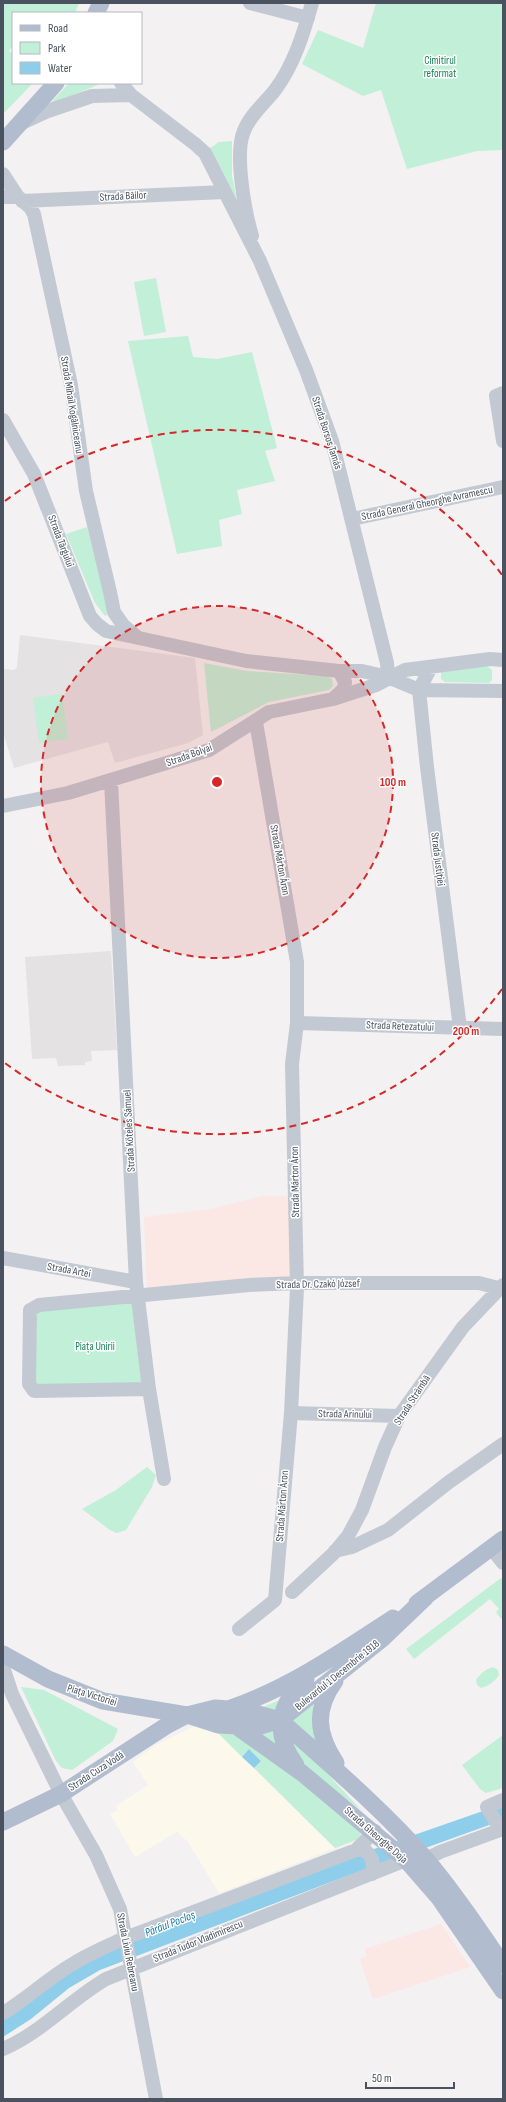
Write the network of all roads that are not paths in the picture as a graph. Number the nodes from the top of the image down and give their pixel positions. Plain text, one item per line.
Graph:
1 (101, 3) edge
2 (250, 3) edge
3 (312, 3) edge
4 (96, 12) edge
5 (308, 18) junction
6 (55, 84) edge
7 (122, 84) edge
8 (131, 95) junction
9 (20, 124) junction
10 (3, 142) edge
11 (3, 174) edge
12 (225, 192) junction
13 (3, 197) edge
14 (20, 199) junction
15 (260, 261) junction
16 (499, 395) edge
17 (3, 420) edge
18 (8, 439) edge
19 (503, 441) edge
20 (503, 487) edge
21 (352, 519) junction
22 (137, 638) junction
23 (503, 660) edge
24 (431, 667) junction
25 (339, 671) junction
26 (388, 677) junction
27 (419, 690) junction
28 (503, 691) edge
29 (333, 699) junction
30 (256, 722) junction
31 (111, 781) junction
32 (3, 806) edge
33 (297, 1023) junction
34 (460, 1028) junction
35 (503, 1029) edge
36 (3, 1258) edge
37 (136, 1282) junction
38 (297, 1283) junction
39 (500, 1286) edge
40 (137, 1296) junction
41 (149, 1389) junction
42 (291, 1413) junction
43 (399, 1416) junction
44 (503, 1444) edge
45 (164, 1479) dead end
46 (497, 1544) edge
47 (335, 1551) junction
48 (503, 1563) edge
49 (292, 1592) dead end
50 (426, 1597) junction
51 (239, 1629) dead end
52 (3, 1654) edge
53 (321, 1666) junction
54 (3, 1667) edge
55 (341, 1673) junction
56 (229, 1708) junction
57 (187, 1715) junction
58 (280, 1720) junction
59 (236, 1726) junction
60 (302, 1773) junction
61 (350, 1783) junction
62 (61, 1794) junction
63 (503, 1800) edge
64 (3, 1822) edge
65 (502, 1830) edge
66 (375, 1831) junction
67 (356, 1850) junction
68 (426, 1859) junction
69 (406, 1860) junction
70 (372, 1874) junction
71 (125, 1940) junction
72 (502, 1961) edge
73 (131, 1964) junction
74 (503, 1991) edge
75 (3, 2013) edge
76 (3, 2049) edge
77 (156, 2099) edge

1 - 4 main road
2 - 5 street
3 - 5 street
5 - 15 street
6 - 9 main road
7 - 8 street, Strada Borsos Tamás
8 - 9 street
8 - 12 street, Strada Borsos Tamás
9 - 10 main road
11 - 14 street, Strada Mihail Kogălniceanu
12 - 14 street, Strada Băilor
12 - 15 street, Strada Borsos Tamás
13 - 14 street, Strada Băilor
14 - 22 street, Strada Mihail Kogălniceanu
15 - 21 street, Strada Borsos Tamás
16 - 19 street
17 - 18 street, Strada Târgului
18 - 22 street, Strada Târgului
20 - 21 street, Strada General Gheorghe Avramescu
21 - 26 street, Strada Borsos Tamás
22 - 25 street
23 - 24 street, Strada Bolyai
24 - 26 street, Strada Bolyai
24 - 27 street
25 - 26 street
25 - 29 street
26 - 27 street
26 - 29 street, Strada Bolyai
27 - 28 street
27 - 34 street, Strada Justiției
29 - 30 street, Strada Bolyai
30 - 31 street, Strada Bolyai
30 - 33 street, Strada Márton Áron
31 - 32 street, Strada Bolyai
31 - 37 street, Strada Köteles Sámuel
33 - 34 street, Strada Retezatului
33 - 38 street, Strada Márton Áron
34 - 35 street, Strada Retezatului
36 - 37 street, Strada Artei
37 - 40 street, Strada Köteles Sámuel
38 - 39 street, Strada Dr. Czakó József
38 - 40 street, Strada Dr. Czakó József
38 - 42 street, Strada Márton Áron
39 - 43 street, Strada Strâmbă
40 - 41 street, Strada Köteles Sámuel
40 - 41 street
41 - 45 street, Strada Köteles Sámuel
42 - 43 street, Strada Arinului
42 - 51 street, Strada Márton Áron
43 - 47 street, Strada Strâmbă
44 - 47 street, Strada Strâmbă
46 - 48 street
46 - 50 main road, Bulevardul 1 Decembrie 1918
47 - 49 street, Strada Strâmbă
50 - 53 main road, Bulevardul 1 Decembrie 1918
50 - 55 main road, Bulevardul 1 Decembrie 1918
52 - 57 main road, Piața Victoriei
53 - 56 main road, Bulevardul 1 Decembrie 1918
53 - 58 main road
54 - 62 street, Strada Liviu Rebreanu
55 - 58 main road, Bulevardul 1 Decembrie 1918
55 - 61 main road
56 - 57 main road, Piața Victoriei
56 - 58 main road, Piața Victoriei
57 - 59 main road, Piața Victoriei
57 - 62 main road, Strada Cuza Vodă
58 - 59 main road, Bulevardul 1 Decembrie 1918
58 - 60 main road
58 - 61 main road, Strada Gheorghe Doja
59 - 60 main road, Strada Gheorghe Doja
60 - 66 main road, Strada Gheorghe Doja
61 - 68 main road, Strada Gheorghe Doja
62 - 64 main road, Strada Cuza Vodă
62 - 71 street, Strada Liviu Rebreanu
63 - 65 street
65 - 68 street
66 - 67 street
66 - 69 main road, Strada Gheorghe Doja
67 - 70 street
67 - 71 street
68 - 72 main road, Strada Gheorghe Doja
69 - 70 street, Strada Tudor Vladimirescu
69 - 74 main road, Strada Gheorghe Doja
70 - 73 street, Strada Tudor Vladimirescu
71 - 73 street, Strada Liviu Rebreanu
71 - 75 street
73 - 76 street, Strada Tudor Vladimirescu
73 - 77 street, Strada Liviu Rebreanu

